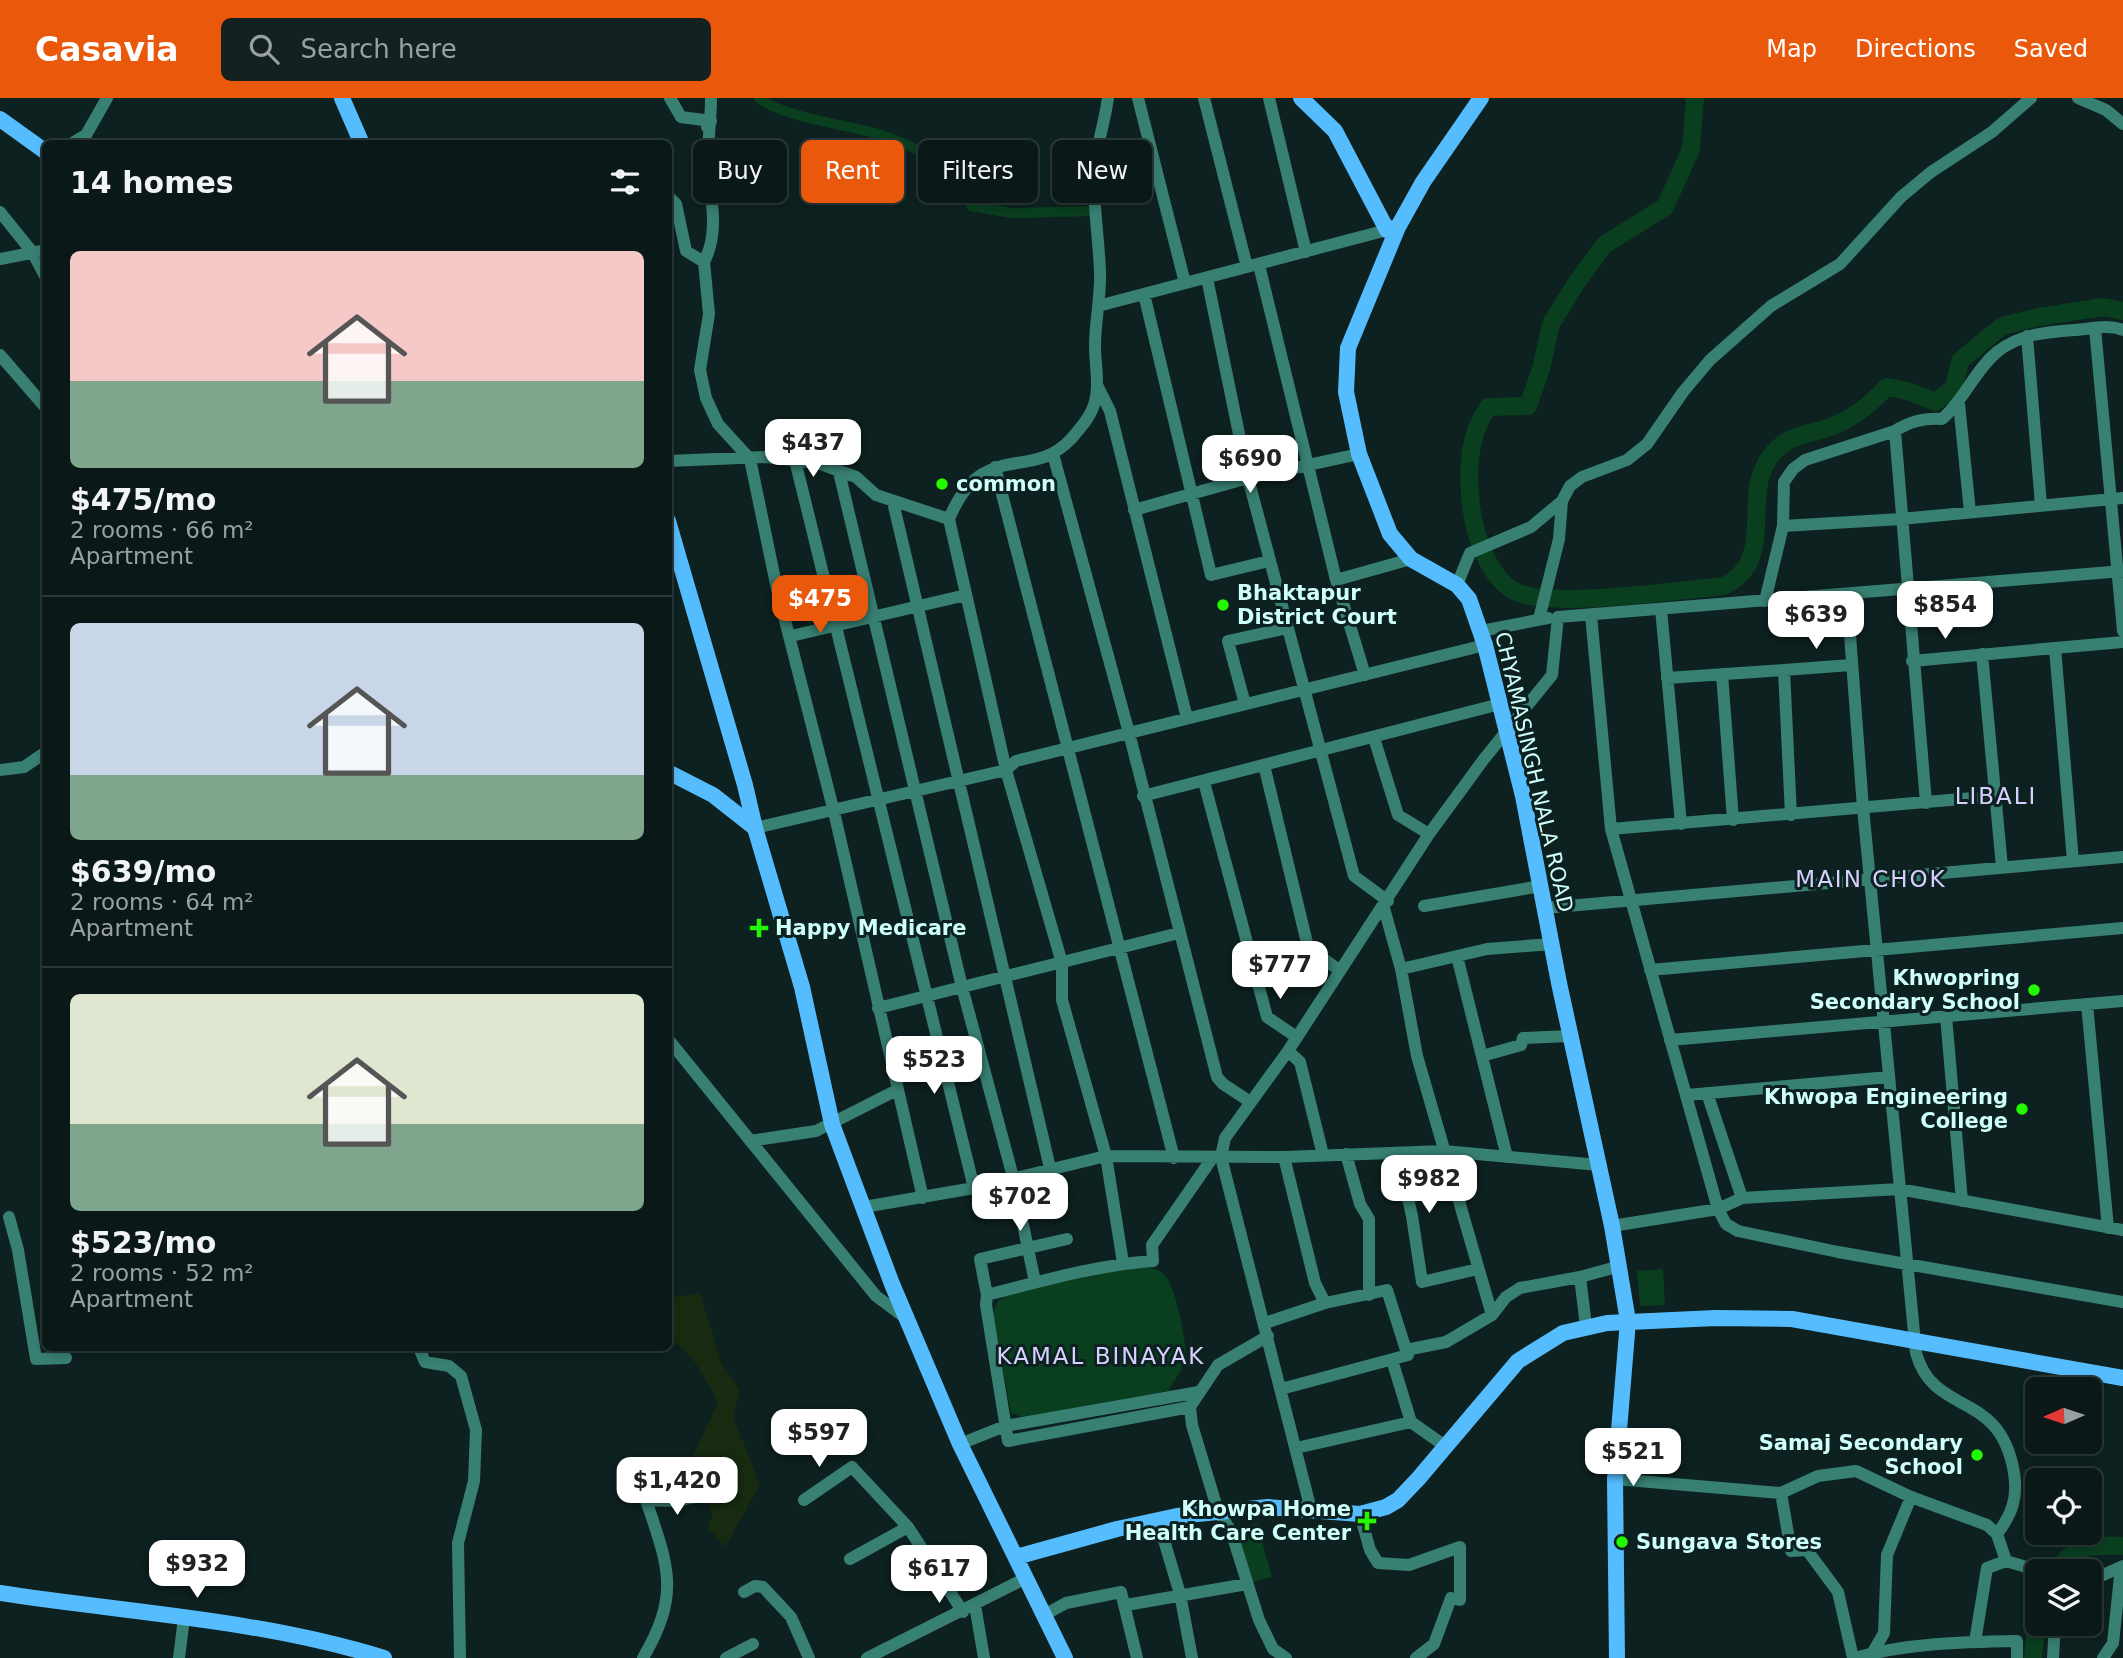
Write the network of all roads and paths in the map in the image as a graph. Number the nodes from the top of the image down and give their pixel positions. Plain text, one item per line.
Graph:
1 (107, 98) edge
2 (342, 98) edge
3 (670, 98) edge
4 (710, 98) edge
5 (1108, 98) edge
6 (1138, 98) edge
7 (1204, 98) edge
8 (1269, 98) edge
9 (1301, 98) edge
10 (1481, 98) edge
11 (2031, 98) edge
12 (2078, 98) edge
13 (0, 119) edge
14 (2123, 124) edge
15 (708, 126) junction
16 (78, 140) edge
17 (360, 140) edge
18 (42, 149) edge
19 (672, 200) edge
20 (0, 212) edge
21 (1393, 229) junction
22 (39, 252) edge
23 (1306, 252) junction
24 (0, 259) edge
25 (704, 262) junction
26 (1253, 266) junction
27 (1207, 278) junction
28 (1185, 283) junction
29 (1144, 293) junction
30 (1098, 306) junction
31 (2095, 328) junction
32 (2123, 330) edge
33 (2028, 336) junction
34 (0, 355) edge
35 (1098, 387) junction
36 (42, 403) edge
37 (1959, 404) junction
38 (1895, 431) junction
39 (1053, 454) junction
40 (1359, 454) junction
41 (750, 459) junction
42 (795, 460) junction
43 (672, 461) edge
44 (1310, 464) junction
45 (995, 467) junction
46 (839, 472) junction
47 (1248, 478) junction
48 (1193, 492) junction
49 (2118, 498) edge
50 (1562, 501) junction
51 (893, 502) junction
52 (2041, 505) junction
53 (1134, 510) junction
54 (1970, 512) junction
55 (950, 519) junction
56 (1902, 519) junction
57 (1783, 526) junction
58 (672, 535) edge
59 (1411, 559) junction
60 (1269, 561) junction
61 (2120, 571) edge
62 (1336, 580) junction
63 (1457, 585) junction
64 (1906, 589) junction
65 (1847, 594) junction
66 (965, 595) junction
67 (1765, 601) junction
68 (917, 608) junction
69 (1661, 609) junction
70 (1540, 615) junction
71 (1591, 615) junction
72 (874, 617) junction
73 (1558, 617) junction
74 (835, 625) junction
75 (1287, 628) junction
76 (2123, 631) edge
77 (791, 636) junction
78 (1483, 638) junction
79 (2123, 642) edge
80 (2055, 648) junction
81 (1982, 654) junction
82 (1912, 661) junction
83 (1851, 665) junction
84 (1784, 670) junction
85 (1722, 674) junction
86 (1365, 675) junction
87 (1667, 678) junction
88 (1303, 690) junction
89 (1245, 704) junction
90 (1500, 704) junction
91 (1187, 719) junction
92 (1508, 730) junction
93 (1129, 733) junction
94 (1374, 738) junction
95 (1066, 749) junction
96 (1320, 752) junction
97 (42, 755) edge
98 (1264, 765) junction
99 (0, 770) edge
100 (1006, 770) junction
101 (672, 774) edge
102 (957, 782) junction
103 (1204, 782) junction
104 (918, 793) junction
105 (1143, 796) junction
106 (1996, 796) junction
107 (880, 801) junction
108 (1926, 803) junction
109 (1863, 808) junction
110 (834, 812) junction
111 (1791, 815) junction
112 (1733, 820) junction
113 (1681, 824) junction
114 (755, 828) junction
115 (1611, 829) junction
116 (1429, 834) junction
117 (2123, 857) edge
118 (2073, 861) junction
119 (2002, 867) junction
120 (1871, 879) junction
121 (1541, 886) junction
122 (1631, 901) junction
123 (1386, 904) junction
124 (1424, 906) dead end
125 (1545, 908) junction
126 (2123, 928) edge
127 (1179, 933) junction
128 (1551, 944) junction
129 (1119, 949) junction
130 (1878, 951) junction
131 (1457, 956) junction
132 (1062, 963) junction
133 (1401, 969) junction
134 (1650, 970) junction
135 (1340, 971) junction
136 (1005, 978) junction
137 (962, 987) junction
138 (925, 996) junction
139 (2123, 1001) edge
140 (2087, 1004) junction
141 (878, 1008) junction
142 (1946, 1016) junction
143 (1883, 1021) junction
144 (1570, 1035) junction
145 (1295, 1036) junction
146 (1670, 1040) junction
147 (672, 1044) edge
148 (1288, 1051) junction
149 (1482, 1056) junction
150 (1889, 1077) junction
151 (897, 1090) junction
152 (1707, 1093) junction
153 (1687, 1095) junction
154 (1249, 1101) junction
155 (832, 1124) junction
156 (750, 1141) junction
157 (1444, 1151) junction
158 (1346, 1154) junction
159 (1323, 1155) junction
160 (1398, 1155) junction
161 (1106, 1156) junction
162 (1217, 1157) junction
163 (1284, 1157) junction
164 (1507, 1157) junction
165 (1174, 1158) junction
166 (1599, 1164) junction
167 (1050, 1168) junction
168 (1013, 1177) junction
169 (974, 1188) junction
170 (1899, 1189) junction
171 (923, 1198) junction
172 (1742, 1198) junction
173 (1962, 1201) junction
174 (864, 1207) junction
175 (1718, 1209) junction
176 (9, 1217) dead end
177 (1612, 1226) junction
178 (2108, 1228) junction
179 (2123, 1230) edge
180 (1067, 1239) dead end
181 (1028, 1248) junction
182 (1908, 1262) junction
183 (1123, 1263) junction
184 (1620, 1266) junction
185 (1479, 1269) junction
186 (1580, 1277) junction
187 (1035, 1282) junction
188 (987, 1295) junction
189 (1369, 1295) junction
190 (1325, 1303) junction
191 (2123, 1303) edge
192 (1492, 1315) junction
193 (906, 1319) junction
194 (1628, 1321) junction
195 (1586, 1326) junction
196 (1267, 1329) junction
197 (1914, 1341) junction
198 (1406, 1350) junction
199 (420, 1351) edge
200 (66, 1358) dead end
201 (1392, 1360) junction
202 (2123, 1378) edge
203 (1281, 1389) junction
204 (1199, 1392) junction
205 (1190, 1407) junction
206 (1412, 1422) junction
207 (1005, 1426) junction
208 (960, 1444) junction
209 (1445, 1446) junction
210 (1296, 1448) junction
211 (1615, 1479) junction
212 (1781, 1493) junction
213 (700, 1496) dead end
214 (1911, 1497) junction
215 (804, 1500) dead end
216 (1311, 1510) junction
217 (1219, 1511) junction
218 (1360, 1514) junction
219 (1158, 1520) junction
220 (908, 1527) junction
221 (1997, 1534) junction
222 (1016, 1556) junction
223 (849, 1559) dead end
224 (2006, 1561) junction
225 (2025, 1566) edge
226 (2122, 1567) edge
227 (2102, 1576) edge
228 (1026, 1578) junction
229 (1247, 1584) junction
230 (744, 1592) dead end
231 (0, 1593) edge
232 (1180, 1594) junction
233 (1126, 1605) junction
234 (969, 1608) junction
235 (1044, 1615) junction
236 (184, 1618) junction
237 (2054, 1636) edge
238 (1975, 1642) junction
239 (753, 1644) dead end
240 (1872, 1652) junction
241 (179, 1658) edge
242 (384, 1658) edge
243 (460, 1658) edge
244 (643, 1658) edge
245 (726, 1658) edge
246 (809, 1658) edge
247 (867, 1658) edge
248 (984, 1658) edge
249 (1065, 1658) edge
250 (1137, 1658) edge
251 (1192, 1658) edge
252 (1286, 1658) edge
253 (1416, 1658) edge
254 (1618, 1658) edge
255 (1854, 1658) edge
256 (2017, 1658) edge
257 (2053, 1658) edge
258 (2103, 1658) edge

1 - 16 street
2 - 17 main road
3 - 15 street
4 - 15 street
5 - 30 street
6 - 28 street
7 - 26 street
8 - 23 street
9 - 21 main road
10 - 21 main road, CHYAMASINGH NALA ROAD
11 - 50 street
12 - 14 street
13 - 18 main road
15 - 25 street
19 - 25 street
20 - 22 street
21 - 23 street
21 - 40 main road, CHYAMASINGH NALA ROAD
22 - 24 street
23 - 26 street
25 - 41 street
26 - 27 street
26 - 44 street
27 - 28 street
27 - 47 street
28 - 29 street
29 - 30 street
29 - 48 street
30 - 35 street
31 - 32 street
31 - 33 street
31 - 49 street
33 - 37 street
33 - 52 street
34 - 36 street
35 - 39 street
35 - 53 street
37 - 38 street
37 - 54 street
38 - 56 street
38 - 57 street
39 - 45 street
39 - 93 street
40 - 44 street
40 - 59 main road, CHYAMASINGH NALA ROAD
41 - 42 street
41 - 43 street
41 - 77 street
42 - 46 street
42 - 74 street
44 - 47 street
44 - 62 street
45 - 55 street
45 - 95 street
46 - 51 street
46 - 72 street
47 - 48 street
47 - 60 street
48 - 53 street
48 - 60 street
49 - 52 street
49 - 61 street
50 - 63 street
50 - 70 street
51 - 55 street
51 - 68 street
52 - 54 street
53 - 91 street
54 - 56 street
55 - 66 street
56 - 57 street
56 - 64 street
57 - 67 street
58 - 114 main road
59 - 62 street
59 - 63 main road, CHYAMASINGH NALA ROAD
60 - 75 street
61 - 64 street
61 - 76 street
62 - 86 street
63 - 78 main road, CHYAMASINGH NALA ROAD
64 - 65 street
64 - 82 street
65 - 67 street
65 - 83 street
66 - 68 street
66 - 100 street
67 - 69 street
68 - 72 street
68 - 102 street
69 - 71 street
69 - 87 street
70 - 73 street
70 - 78 street
71 - 73 street
71 - 115 street
72 - 74 street
72 - 104 street
73 - 92 street
74 - 77 street
74 - 107 street
75 - 88 street
75 - 89 street
77 - 110 street
78 - 86 street
78 - 90 main road, CHYAMASINGH NALA ROAD
79 - 80 street
80 - 81 street
80 - 118 street
81 - 82 street
81 - 106 street
82 - 108 street
83 - 84 street
83 - 109 street
84 - 85 street
84 - 111 street
85 - 87 street
85 - 112 street
86 - 88 street
87 - 113 street
88 - 89 street
88 - 96 street
89 - 91 street
90 - 92 main road, CHYAMASINGH NALA ROAD
90 - 94 street
91 - 93 street
92 - 116 street
92 - 121 main road, CHYAMASINGH NALA ROAD
93 - 95 street
93 - 105 street
94 - 96 street
94 - 116 street
95 - 100 street
95 - 129 street
96 - 98 street
96 - 123 street
97 - 99 street
98 - 103 street
98 - 135 street
100 - 102 street
100 - 132 street
101 - 114 main road
102 - 104 street
102 - 136 street
103 - 105 street
103 - 145 street
104 - 107 street
104 - 137 street
105 - 127 street
106 - 108 street
106 - 119 street
107 - 110 street
107 - 138 street
108 - 109 street
109 - 111 street
109 - 120 street
110 - 114 street
110 - 141 street
111 - 112 street
112 - 113 street
113 - 115 street
114 - 155 main road
115 - 122 street
116 - 123 street
117 - 118 street
118 - 119 street
119 - 120 street
120 - 122 street
120 - 130 street
121 - 124 street
121 - 125 main road, CHYAMASINGH NALA ROAD
122 - 125 street
122 - 134 street
123 - 133 street
123 - 135 street
125 - 128 main road, CHYAMASINGH NALA ROAD
126 - 130 street
127 - 129 street
127 - 154 street
128 - 131 street
128 - 144 main road, CHYAMASINGH NALA ROAD
129 - 132 street
129 - 165 street
130 - 134 street
130 - 143 street
131 - 133 street
131 - 149 street
132 - 136 street
132 - 161 street
133 - 157 street
134 - 146 street
135 - 145 street
136 - 137 street
136 - 167 street
137 - 138 street
137 - 168 street
138 - 141 street
138 - 169 street
139 - 140 street
140 - 142 street
140 - 178 street
141 - 151 street
142 - 143 street
142 - 173 street
143 - 146 street
143 - 150 street
144 - 149 street
144 - 166 main road, CHYAMASINGH NALA ROAD
145 - 148 street
146 - 153 street
147 - 156 street
148 - 154 street
148 - 159 street
149 - 164 street
150 - 152 street
150 - 170 street
151 - 155 street
151 - 171 street
152 - 153 street
152 - 172 street
153 - 175 street
154 - 162 street
155 - 156 street
155 - 174 main road
156 - 193 street
157 - 160 street
157 - 164 street
157 - 185 street
158 - 159 street
158 - 160 street
158 - 189 street
159 - 163 street
160 - 185 street
161 - 165 street
161 - 167 street
161 - 183 street
162 - 163 street
162 - 165 street
162 - 183 street
162 - 196 street
163 - 190 street
164 - 166 street
166 - 177 main road, CHYAMASINGH NALA ROAD
167 - 168 street
168 - 169 street
168 - 181 street
169 - 171 street
170 - 172 street
170 - 173 street
170 - 182 street
171 - 174 street
172 - 175 street
173 - 178 street
174 - 193 main road
175 - 177 street
175 - 182 street
176 - 200 street
177 - 184 main road, CHYAMASINGH NALA ROAD
178 - 179 street
180 - 181 street
181 - 187 street
181 - 188 street
182 - 191 street
182 - 197 street
183 - 187 street
184 - 186 street
184 - 194 main road, CHYAMASINGH NALA ROAD
185 - 192 street
186 - 192 street
186 - 195 street
187 - 188 street
188 - 207 street
189 - 190 street
189 - 198 street
190 - 196 street
192 - 198 street
193 - 208 main road
194 - 195 main road
194 - 197 main road
194 - 211 main road, CHYAMASINGH NALA ROAD
195 - 209 main road
196 - 203 street
196 - 204 street
197 - 202 main road
197 - 221 street
198 - 201 street
199 - 243 street
201 - 203 street
201 - 206 street
203 - 210 street
204 - 205 street
204 - 207 street
205 - 207 street
205 - 217 street
206 - 209 street
206 - 210 street
207 - 208 street
208 - 222 main road
209 - 218 main road
210 - 216 street
211 - 212 street
211 - 254 main road, CHYAMASINGH NALA ROAD
212 - 214 street
212 - 255 street
213 - 244 street
214 - 221 street
214 - 240 street
215 - 220 street
216 - 217 main road
216 - 218 main road
217 - 219 main road
217 - 229 street
218 - 253 street
219 - 222 main road
219 - 232 street
220 - 223 street
220 - 234 street
221 - 224 street
222 - 228 main road
224 - 225 street
224 - 238 street
226 - 227 street
226 - 258 street
228 - 234 street
228 - 235 main road
229 - 232 street
229 - 252 street
230 - 246 street
231 - 236 main road
232 - 233 street
232 - 251 street
233 - 235 street
233 - 250 street
234 - 247 street
234 - 248 street
235 - 249 main road
236 - 241 street
236 - 242 main road
237 - 257 street
238 - 240 street
238 - 256 street
239 - 245 street
240 - 255 street

